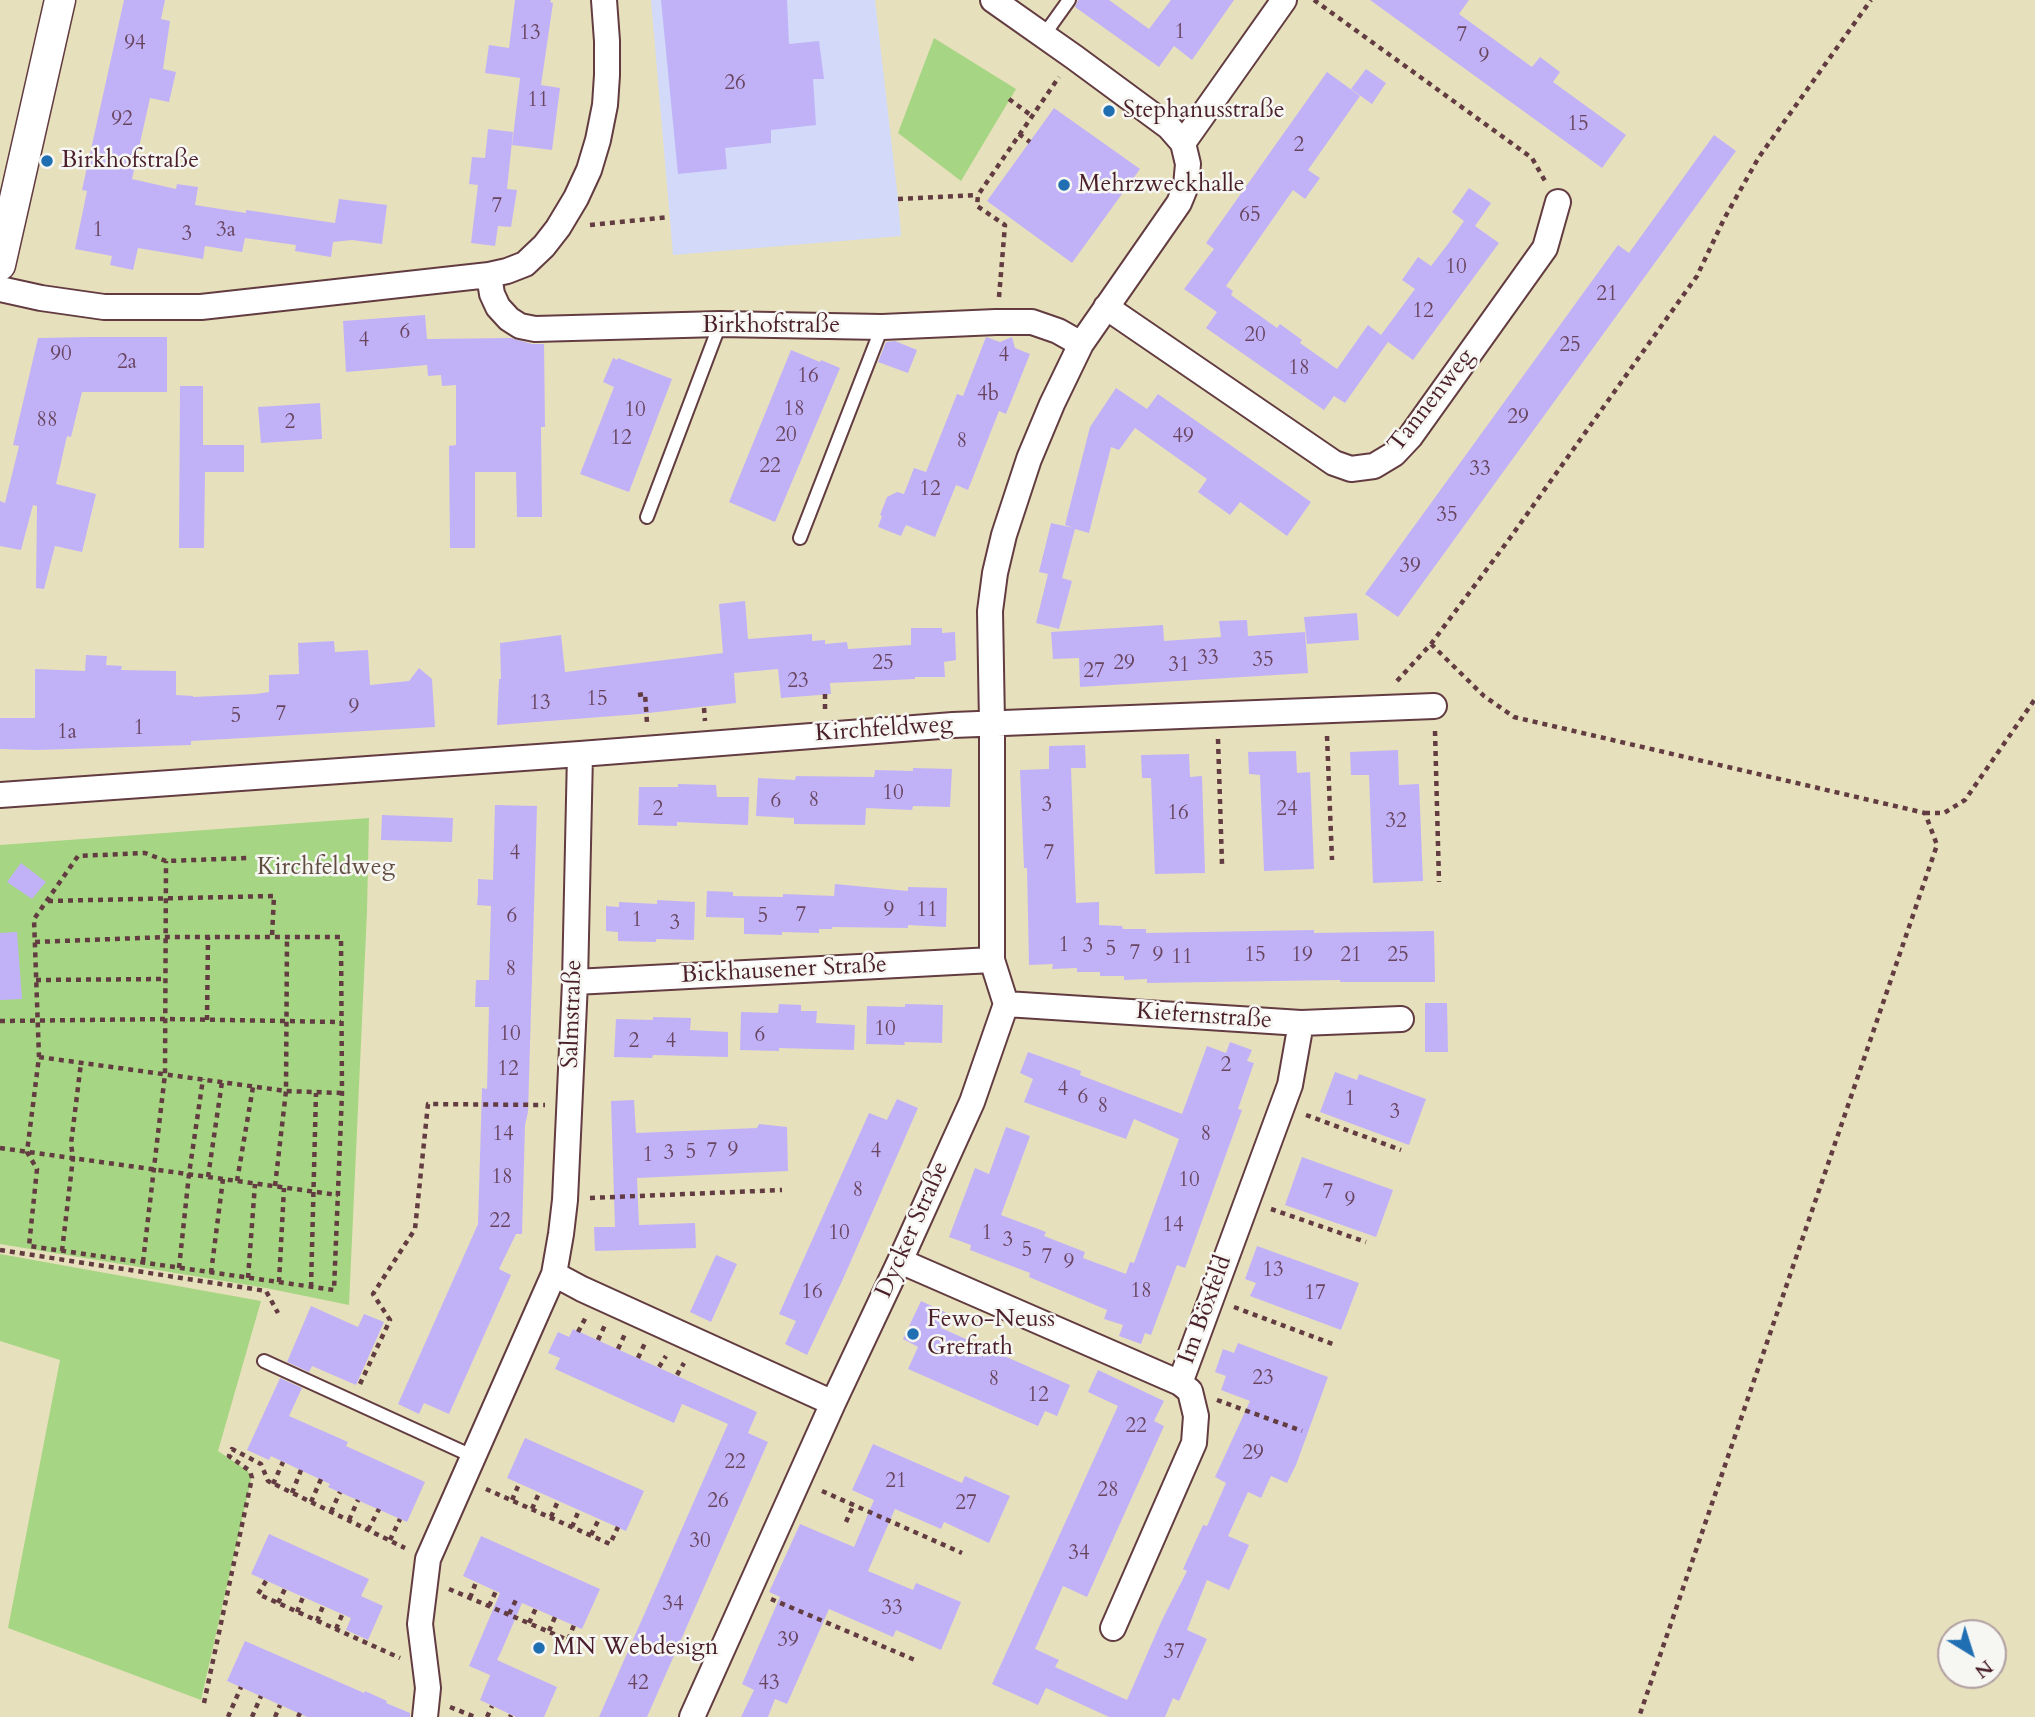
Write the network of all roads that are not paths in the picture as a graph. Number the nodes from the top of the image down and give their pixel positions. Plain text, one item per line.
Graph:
1 (60, 0) edge
2 (604, 0) edge
3 (993, 0) edge
4 (1069, 0) edge
5 (1284, 0) edge
6 (1044, 35) junction
7 (1183, 143) junction
8 (1558, 202) road end
9 (0, 265) edge
10 (489, 275) junction
11 (0, 289) edge
12 (1106, 307) junction
13 (720, 324) junction
14 (882, 327) junction
15 (1081, 344) junction
16 (647, 517) dead end
17 (800, 538) dead end
18 (1434, 706) road end
19 (992, 723) junction
20 (580, 754) junction
21 (0, 794) edge
22 (992, 960) junction
23 (575, 982) junction
24 (1006, 1004) junction
25 (1401, 1019) dead end
26 (1301, 1023) junction
27 (900, 1261) junction
28 (554, 1274) junction
29 (264, 1361) dead end
30 (1185, 1387) junction
31 (833, 1403) junction
32 (472, 1456) junction
33 (1114, 1628) dead end
34 (698, 1715) edge
35 (425, 1717) edge

1 - 9 street
2 - 10 street
3 - 6 street
4 - 6 lane
5 - 7 street
6 - 7 street
7 - 12 street
8 - 12 street, Tannenweg
10 - 11 street
10 - 13 street, Birkhofstraße
12 - 15 street
13 - 14 street, Birkhofstraße
13 - 16 lane
14 - 15 street, Birkhofstraße
14 - 17 lane
15 - 19 street
18 - 19 street, Kirchfeldweg
19 - 20 street, Kirchfeldweg
19 - 22 street
20 - 21 street, Kirchfeldweg
20 - 23 street, Salmstraße
22 - 23 street, Bickhausener Straße
22 - 24 street
23 - 28 street, Salmstraße
24 - 26 street, Kiefernstraße
24 - 27 street, Dycker Straße
25 - 26 street, Kiefernstraße
26 - 30 street, Im Böxfeld
27 - 30 street
27 - 31 street, Dycker Straße
28 - 31 street
28 - 32 street, Salmstraße
29 - 32 lane
30 - 33 street, Im Böxfeld
31 - 34 street, Dycker Straße
32 - 35 street, Salmstraße

